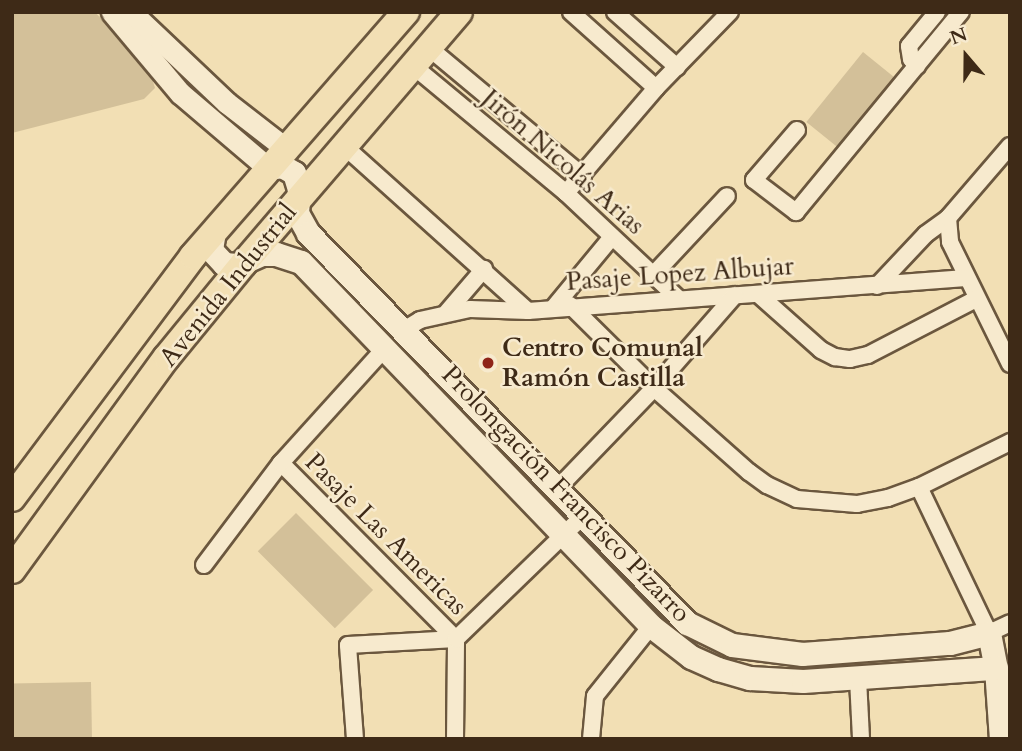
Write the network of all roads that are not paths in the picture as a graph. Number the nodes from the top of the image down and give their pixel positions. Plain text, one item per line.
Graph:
1 (113, 12) edge
2 (131, 12) edge
3 (406, 12) edge
4 (459, 12) edge
5 (571, 12) edge
6 (615, 12) edge
7 (730, 12) edge
8 (937, 12) edge
9 (961, 12) edge
10 (420, 56) junction
11 (677, 66) junction
12 (917, 66) junction
13 (656, 88) junction
14 (797, 130) dead end
15 (344, 146) junction
16 (1010, 146) edge
17 (277, 158) junction
18 (583, 176) junction
19 (566, 193) junction
20 (727, 196) dead end
21 (297, 200) junction
22 (948, 218) junction
23 (214, 231) junction
24 (612, 237) junction
25 (244, 263) junction
26 (484, 269) junction
27 (653, 275) junction
28 (966, 278) junction
29 (877, 286) junction
30 (758, 294) junction
31 (735, 295) junction
32 (679, 299) junction
33 (976, 299) junction
34 (562, 306) junction
35 (527, 311) junction
36 (447, 312) junction
37 (402, 331) junction
38 (385, 348) junction
39 (1010, 364) edge
40 (654, 388) junction
41 (1010, 442) edge
42 (281, 463) junction
43 (919, 487) junction
44 (555, 490) junction
45 (12, 498) edge
46 (582, 517) junction
47 (563, 534) junction
48 (204, 565) dead end
49 (12, 570) edge
50 (651, 626) junction
51 (1000, 628) edge
52 (456, 639) junction
53 (1003, 668) edge
54 (858, 679) junction
55 (355, 739) edge
56 (455, 739) edge
57 (592, 739) edge
58 (861, 739) edge
59 (1001, 739) edge

1 - 17 street
2 - 17 street
3 - 17 main road, Avenida Industrial
4 - 10 main road, Avenida Industrial
5 - 13 street
6 - 11 street
7 - 11 street
8 - 12 street
9 - 12 street
10 - 15 main road, Avenida Industrial
10 - 18 street, Jirón Nicolás Arias
10 - 19 street, Jirón Nicolás Arias
11 - 13 street
12 - 14 street
13 - 18 street
15 - 21 main road, Avenida Industrial
15 - 26 street
16 - 22 street
17 - 21 main road, Prolongación Francisco Pizarro
17 - 23 main road, Avenida Industrial
18 - 19 street
19 - 24 street, Jirón Nicolás Arias
20 - 27 street
21 - 25 main road, Avenida Industrial
21 - 37 main road, Prolongación Francisco Pizarro
22 - 28 street
22 - 29 street
23 - 25 main road
23 - 45 main road, Avenida Industrial
24 - 27 street, Jirón Nicolás Arias
24 - 34 street
25 - 38 main road, Prolongación Francisco Pizarro
25 - 49 main road, Avenida Industrial
26 - 35 street
26 - 36 street
27 - 32 street, Jirón Nicolás Arias
28 - 29 street, Pasaje Lopez Albujar
28 - 33 street
29 - 30 street, Pasaje Lopez Albujar
30 - 31 street, Pasaje Lopez Albujar
30 - 33 street
31 - 32 street, Pasaje Lopez Albujar
31 - 40 street
32 - 34 street, Pasaje Lopez Albujar
33 - 39 street
34 - 35 street, Pasaje Lopez Albujar
34 - 40 street
35 - 36 street, Pasaje Lopez Albujar
36 - 37 street, Pasaje Lopez Albujar
37 - 44 main road, Prolongación Francisco Pizarro
38 - 42 street
38 - 47 main road, Prolongación Francisco Pizarro
40 - 43 street
40 - 44 street
41 - 43 street
42 - 48 street
42 - 52 street, Pasaje Las Americas
43 - 51 street
44 - 46 main road, Prolongación Francisco Pizarro
46 - 47 street
46 - 51 main road, Prolongación Francisco Pizarro
47 - 50 main road, Prolongación Francisco Pizarro
47 - 52 street
50 - 54 main road, Prolongación Francisco Pizarro
50 - 57 street
51 - 53 main road
52 - 55 street
52 - 56 street
53 - 54 main road, Prolongación Francisco Pizarro
53 - 59 main road
54 - 58 street

